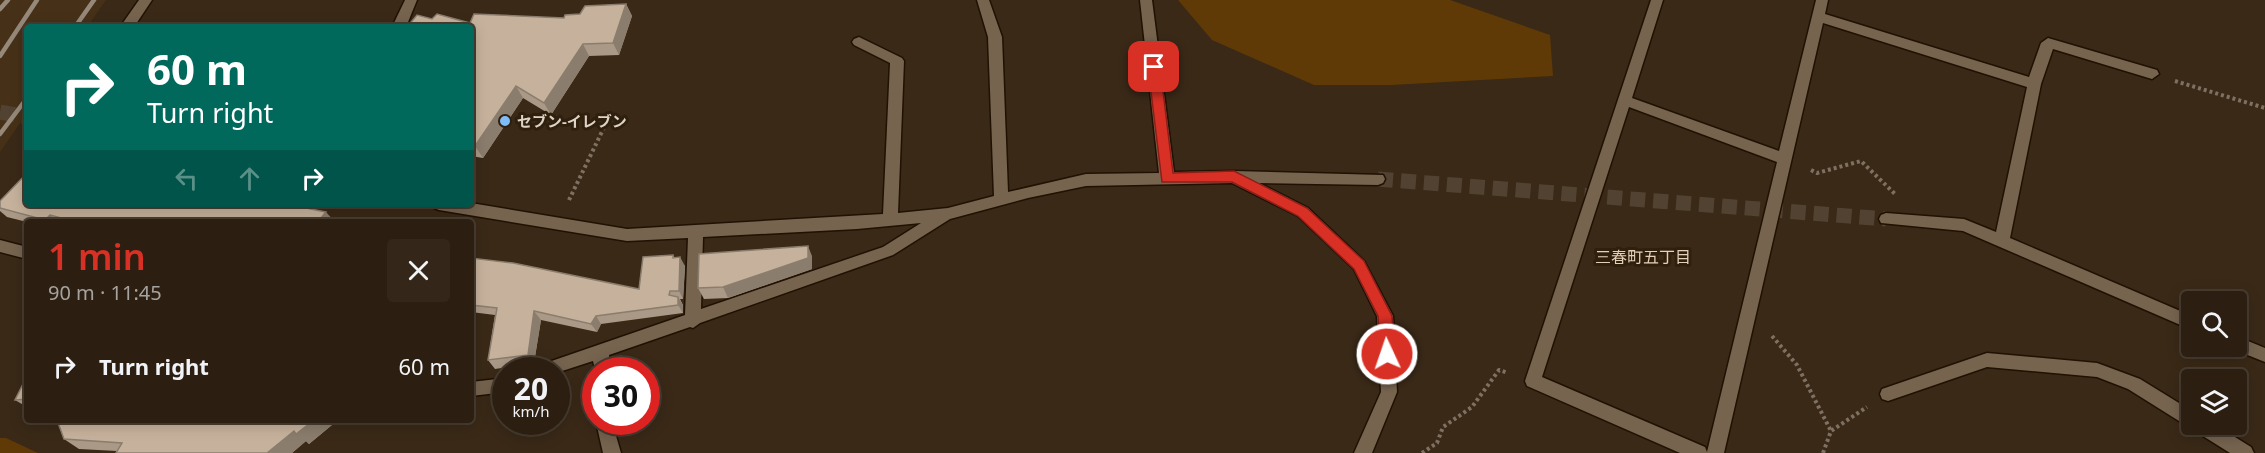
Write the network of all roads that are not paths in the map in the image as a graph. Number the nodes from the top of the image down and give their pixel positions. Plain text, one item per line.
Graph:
1 (146, 0) edge
2 (411, 0) edge
3 (983, 0) edge
4 (1146, 0) edge
5 (1822, 0) edge
6 (1655, 1) edge
7 (1819, 17) junction
8 (129, 24) edge
9 (400, 24) edge
10 (859, 42) dead end
11 (2152, 74) road end
12 (2034, 84) junction
13 (1624, 100) junction
14 (1785, 159) junction
15 (1234, 177) junction
16 (1167, 178) junction
17 (1378, 179) tunnel mouth
18 (1001, 199) junction
19 (458, 207) edge
20 (948, 213) junction
21 (1886, 219) tunnel mouth
22 (890, 220) junction
23 (696, 232) junction
24 (2002, 240) junction
25 (0, 246) edge
26 (24, 252) edge
27 (2181, 318) edge
28 (693, 321) junction
29 (2247, 348) edge
30 (601, 351) junction
31 (2265, 355) edge
32 (601, 357) edge
33 (570, 362) edge
34 (492, 387) edge
35 (474, 389) edge
36 (1888, 394) road end
37 (2181, 413) edge
38 (607, 435) edge
39 (2216, 435) edge
40 (612, 453) edge
41 (1363, 453) edge
42 (1699, 453) edge
43 (1715, 453) edge
44 (2245, 453) edge

1 - 8 street
2 - 9 street
3 - 18 street
4 - 16 street
5 - 7 street
6 - 13 street
7 - 12 street
7 - 14 street
10 - 22 street
11 - 12 street
12 - 24 street
13 - 14 street
13 - 42 street
14 - 43 street
15 - 16 street
15 - 17 street
15 - 41 street
16 - 18 street
18 - 20 street
19 - 23 street
20 - 22 street
20 - 28 street
21 - 24 street
22 - 23 street
23 - 28 street
24 - 27 street
25 - 26 street
28 - 30 street
29 - 31 street
30 - 32 street
30 - 33 street
34 - 35 street
36 - 37 street
38 - 40 street
39 - 44 street

